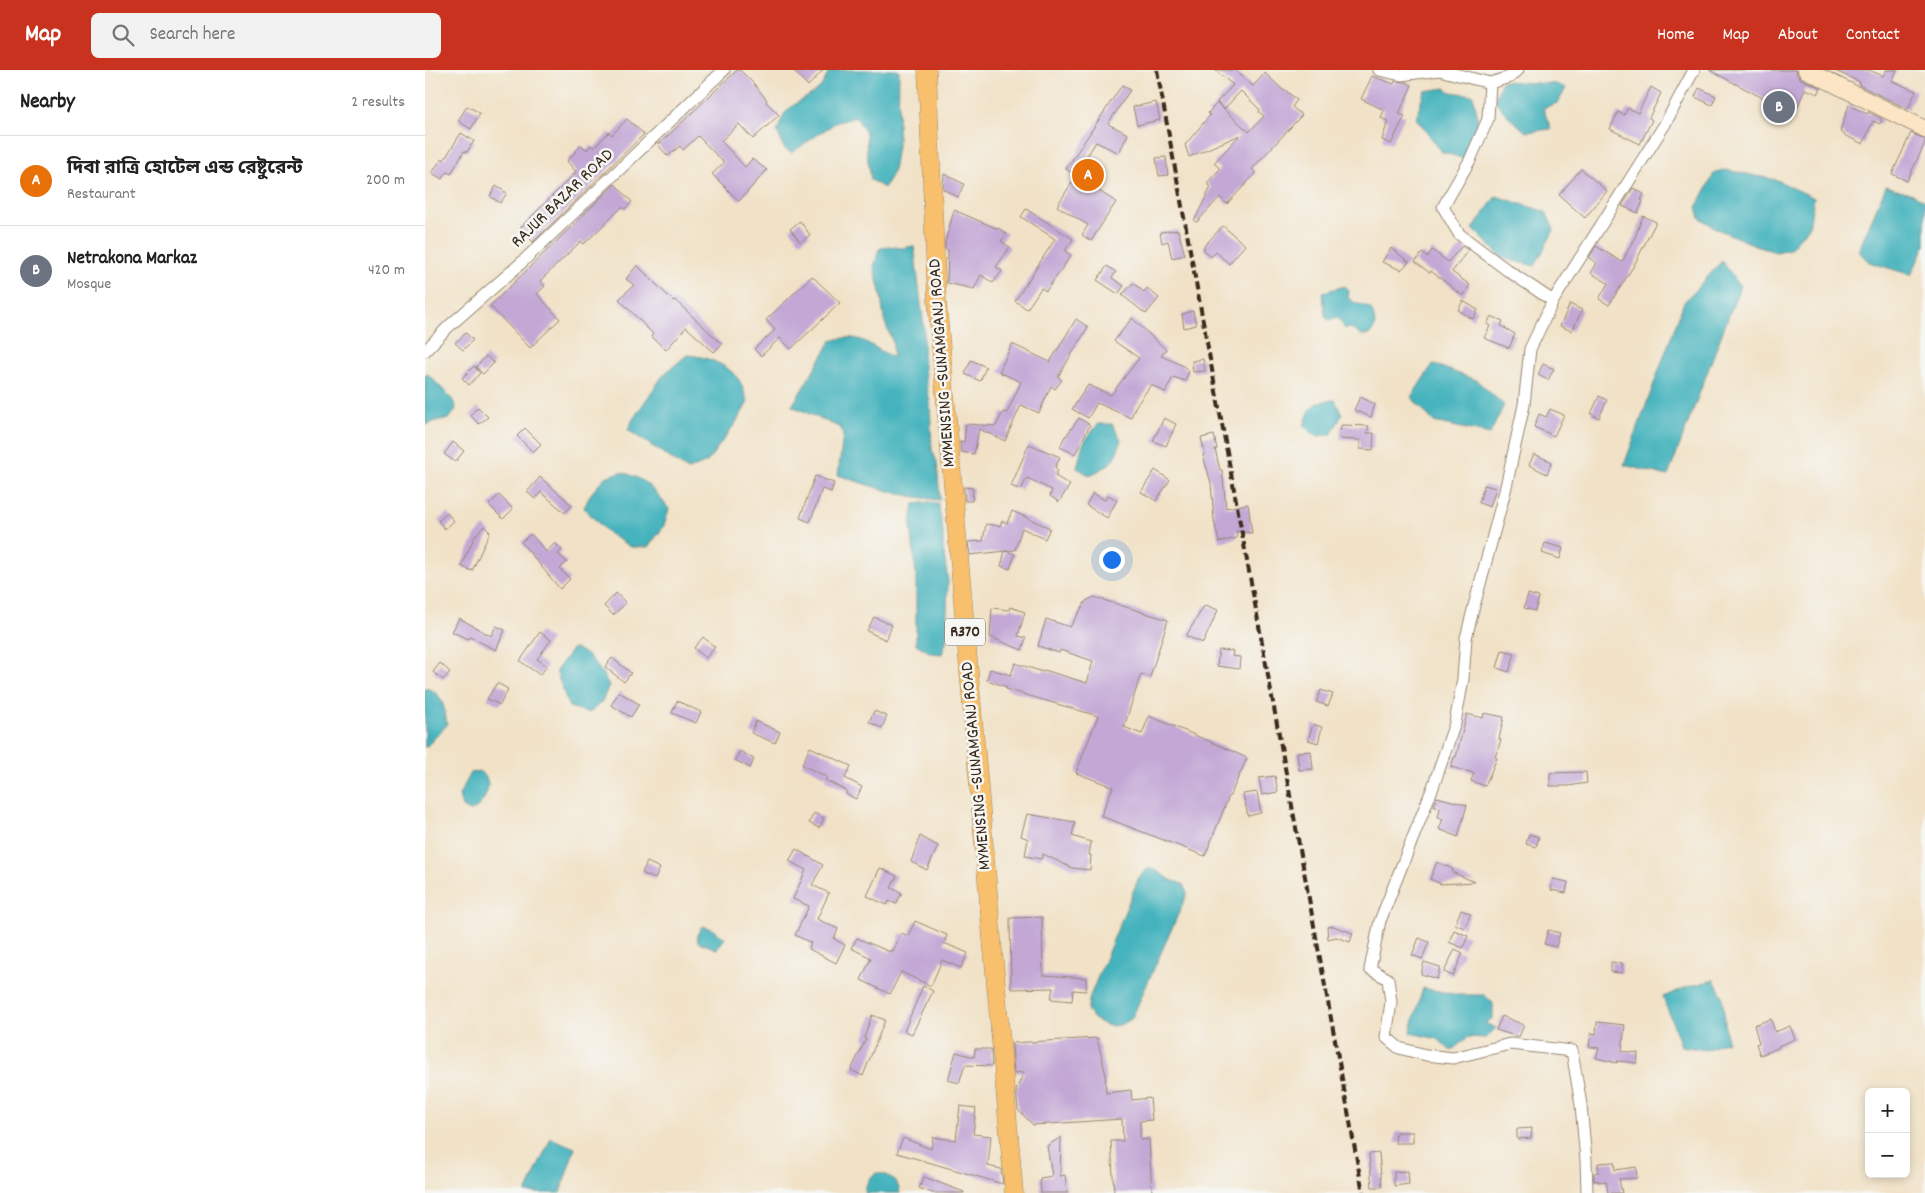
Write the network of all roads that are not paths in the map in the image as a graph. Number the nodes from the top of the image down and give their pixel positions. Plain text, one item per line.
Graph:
1 (724, 70) edge
2 (927, 70) edge
3 (1379, 70) edge
4 (1518, 70) edge
5 (1695, 70) edge
6 (1806, 70) edge
7 (1490, 83) junction
8 (1925, 129) edge
9 (1553, 301) junction
10 (425, 350) edge
11 (1014, 1193) edge
12 (1587, 1193) edge

1 - 10 street, RAJUR BAZAR ROAD
2 - 11 main road, MYMENSING -SUNAMGANJ ROAD / R370
3 - 7 street
4 - 7 street
5 - 9 street
6 - 8 main road
7 - 9 street
9 - 12 street

